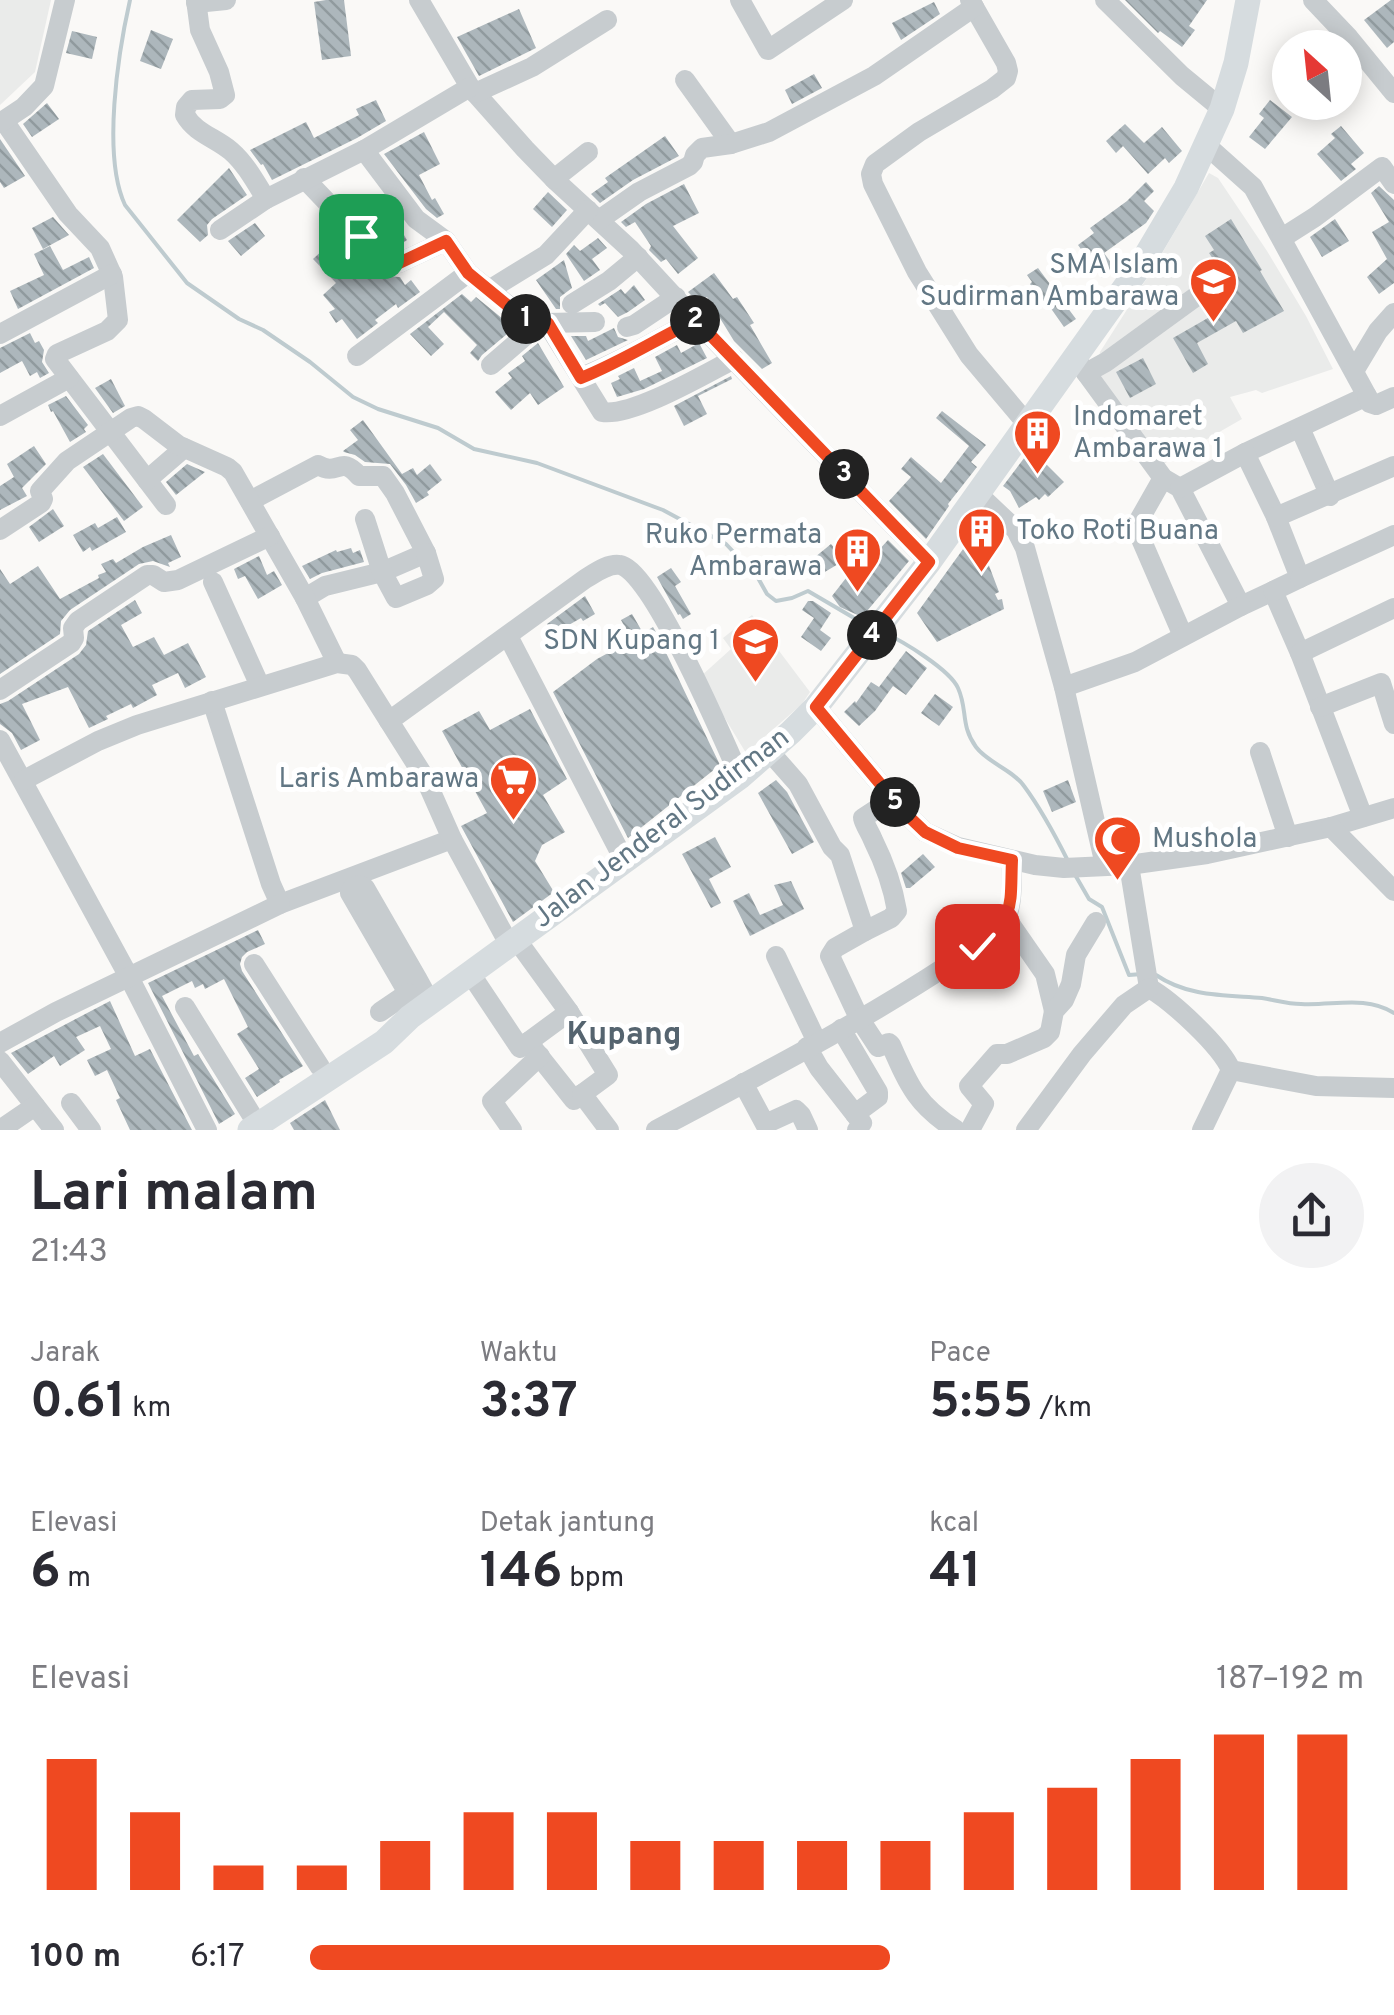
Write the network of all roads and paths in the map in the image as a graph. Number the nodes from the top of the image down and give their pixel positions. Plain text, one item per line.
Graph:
1 (65, 0) edge
2 (226, 0) edge
3 (420, 0) edge
4 (740, 0) edge
5 (843, 0) edge
6 (1105, 0) edge
7 (1248, 0) edge
8 (1313, 0) edge
9 (196, 2) edge
10 (972, 4) edge
11 (608, 20) dead end
12 (685, 80) dead end
13 (472, 90) junction
14 (1394, 92) edge
15 (1222, 109) junction
16 (2, 122) edge
17 (730, 144) junction
18 (1206, 146) junction
19 (364, 150) junction
20 (588, 152) dead end
21 (1390, 169) edge
22 (304, 178) junction
23 (554, 179) junction
24 (266, 199) junction
25 (594, 215) junction
26 (220, 230) dead end
27 (1282, 238) junction
28 (446, 241) junction
29 (638, 256) junction
30 (468, 273) junction
31 (112, 274) junction
32 (489, 290) junction
33 (1205, 290) dead end
34 (676, 297) junction
35 (572, 304) dead end
36 (1394, 313) edge
37 (696, 320) junction
38 (595, 322) dead end
39 (543, 323) junction
40 (627, 327) dead end
41 (0, 334) edge
42 (357, 356) dead end
43 (734, 359) junction
44 (491, 365) dead end
45 (1081, 366) junction
46 (1354, 371) junction
47 (69, 378) junction
48 (581, 378) junction
49 (1367, 396) junction
50 (1394, 397) edge
51 (0, 416) edge
52 (1028, 424) junction
53 (1300, 428) junction
54 (110, 434) junction
55 (184, 448) junction
56 (1246, 453) junction
57 (1394, 466) edge
58 (147, 480) junction
59 (1172, 484) junction
60 (978, 494) junction
61 (1330, 496) junction
62 (250, 500) junction
63 (166, 505) dead end
64 (1276, 517) junction
65 (365, 519) dead end
66 (0, 530) edge
67 (1394, 534) edge
68 (270, 536) junction
69 (426, 553) junction
70 (929, 562) junction
71 (382, 572) junction
72 (1300, 578) junction
73 (213, 582) dead end
74 (1273, 591) junction
75 (304, 598) junction
76 (1241, 606) junction
77 (1394, 608) edge
78 (508, 636) junction
79 (1183, 636) junction
80 (1300, 652) junction
81 (337, 663) junction
82 (1387, 681) edge
83 (260, 686) junction
84 (1064, 686) junction
85 (0, 690) edge
86 (212, 701) junction
87 (1320, 706) junction
88 (816, 707) junction
89 (389, 720) junction
90 (1393, 720) edge
91 (2, 750) edge
92 (769, 751) junction
93 (1260, 752) dead end
94 (740, 777) junction
95 (24, 780) junction
96 (892, 799) junction
97 (1394, 808) edge
98 (1363, 817) junction
99 (1331, 827) junction
100 (1288, 838) junction
101 (452, 839) junction
102 (1012, 860) junction
103 (626, 862) junction
104 (1104, 865) junction
105 (1129, 865) junction
106 (1394, 891) edge
107 (280, 904) junction
108 (1006, 918) junction
109 (1096, 922) dead end
110 (865, 931) junction
111 (512, 942) junction
112 (776, 956) dead end
113 (254, 964) dead end
114 (470, 973) junction
115 (128, 977) junction
116 (1147, 977) junction
117 (417, 1000) junction
118 (185, 1007) dead end
119 (1054, 1011) junction
120 (380, 1012) dead end
121 (569, 1012) junction
122 (850, 1023) junction
123 (0, 1043) edge
124 (812, 1045) junction
125 (534, 1049) junction
126 (0, 1061) edge
127 (320, 1066) junction
128 (1231, 1070) junction
129 (743, 1082) junction
130 (1394, 1088) edge
131 (582, 1094) junction
132 (70, 1103) dead end
133 (35, 1106) junction
134 (250, 1122) edge
135 (856, 1122) edge
136 (925, 1122) edge
137 (759, 1127) edge
138 (0, 1130) edge
139 (54, 1130) edge
140 (91, 1130) edge
141 (207, 1130) edge
142 (229, 1130) edge
143 (512, 1130) edge
144 (609, 1130) edge
145 (656, 1130) edge
146 (808, 1130) edge
147 (956, 1130) edge
148 (970, 1130) edge
149 (1026, 1130) edge
150 (1202, 1130) edge

1 - 16 street
2 - 9 street
3 - 13 street
4 - 5 street
6 - 15 street
7 - 15 main road, Jalan Jenderal Sudirman
8 - 14 street
9 - 24 street
10 - 17 street
10 - 52 street
11 - 13 street
12 - 17 street
13 - 19 street
13 - 23 street
15 - 18 main road, Jalan Jenderal Sudirman
16 - 31 street
17 - 25 street
18 - 27 street
18 - 45 main road, Jalan Jenderal Sudirman
19 - 22 street
19 - 28 street
20 - 23 street
21 - 27 street
22 - 24 street
22 - 28 street
23 - 25 street
24 - 26 street
25 - 29 street
25 - 32 street
27 - 46 street
28 - 30 street
29 - 34 street
29 - 35 street
30 - 32 street
30 - 42 street
31 - 41 street
31 - 47 street
32 - 39 street
33 - 45 street
34 - 37 street
34 - 40 street
36 - 46 street
37 - 43 street
37 - 48 street
38 - 39 street
39 - 44 street
39 - 48 street
43 - 48 street
43 - 70 street
45 - 52 main road, Jalan Jenderal Sudirman
45 - 59 street
46 - 49 street
47 - 51 street
47 - 54 street
49 - 50 street
49 - 53 street
52 - 60 main road, Jalan Jenderal Sudirman
53 - 56 street
53 - 61 street
54 - 55 street
54 - 58 street
54 - 66 street
55 - 58 street
55 - 62 street
56 - 59 street
56 - 64 street
57 - 61 street
58 - 63 street
59 - 76 street
59 - 79 street
60 - 70 main road, Jalan Jenderal Sudirman
60 - 84 street
61 - 64 street
62 - 68 street
62 - 69 street
64 - 72 street
65 - 71 street
67 - 72 street
68 - 75 street
68 - 85 street
69 - 71 street
69 - 71 street
70 - 88 main road, Jalan Jenderal Sudirman
71 - 75 street
72 - 74 street
73 - 83 street
74 - 76 street
74 - 80 street
75 - 81 street
76 - 79 street
77 - 80 street
78 - 89 street
78 - 94 street
78 - 103 street
79 - 84 street
80 - 87 street
81 - 83 street
81 - 89 street
82 - 87 street
82 - 90 street
83 - 86 street
84 - 104 street
86 - 95 street
86 - 107 street
87 - 98 street
88 - 92 main road, Jalan Jenderal Sudirman
88 - 96 street
89 - 101 street
91 - 95 street
92 - 94 main road, Jalan Jenderal Sudirman
92 - 110 street
93 - 100 street
94 - 103 main road, Jalan Jenderal Sudirman
95 - 115 street
96 - 102 street
96 - 110 street
97 - 98 street
98 - 99 street
99 - 100 street
99 - 106 street
100 - 105 street
101 - 107 street
101 - 111 street
102 - 104 street
102 - 108 street
103 - 111 main road, Jalan Jenderal Sudirman
104 - 105 street
105 - 116 street
107 - 115 street
108 - 119 street
108 - 122 street
109 - 119 street
110 - 122 street
111 - 114 main road, Jalan Jenderal Sudirman
111 - 121 street
112 - 124 street
113 - 127 street
114 - 117 main road, Jalan Jenderal Sudirman
114 - 125 street
115 - 123 street
115 - 141 street
116 - 128 street
116 - 149 street
117 - 120 street
117 - 127 main road, Jalan Jenderal Sudirman
117 - 134 main road, Jalan Jenderal Sudirman
118 - 134 street
119 - 148 street
121 - 125 street
121 - 131 street
122 - 124 street
122 - 135 street
122 - 136 street
124 - 129 street
124 - 135 street
125 - 131 street
125 - 143 street
126 - 133 street
127 - 134 main road, Jalan Jenderal Sudirman
128 - 130 street
128 - 150 street
129 - 137 street
129 - 145 street
131 - 144 street
132 - 140 street
133 - 138 street
133 - 139 street
134 - 142 main road, Jalan Jenderal Sudirman
136 - 147 street
137 - 146 street

